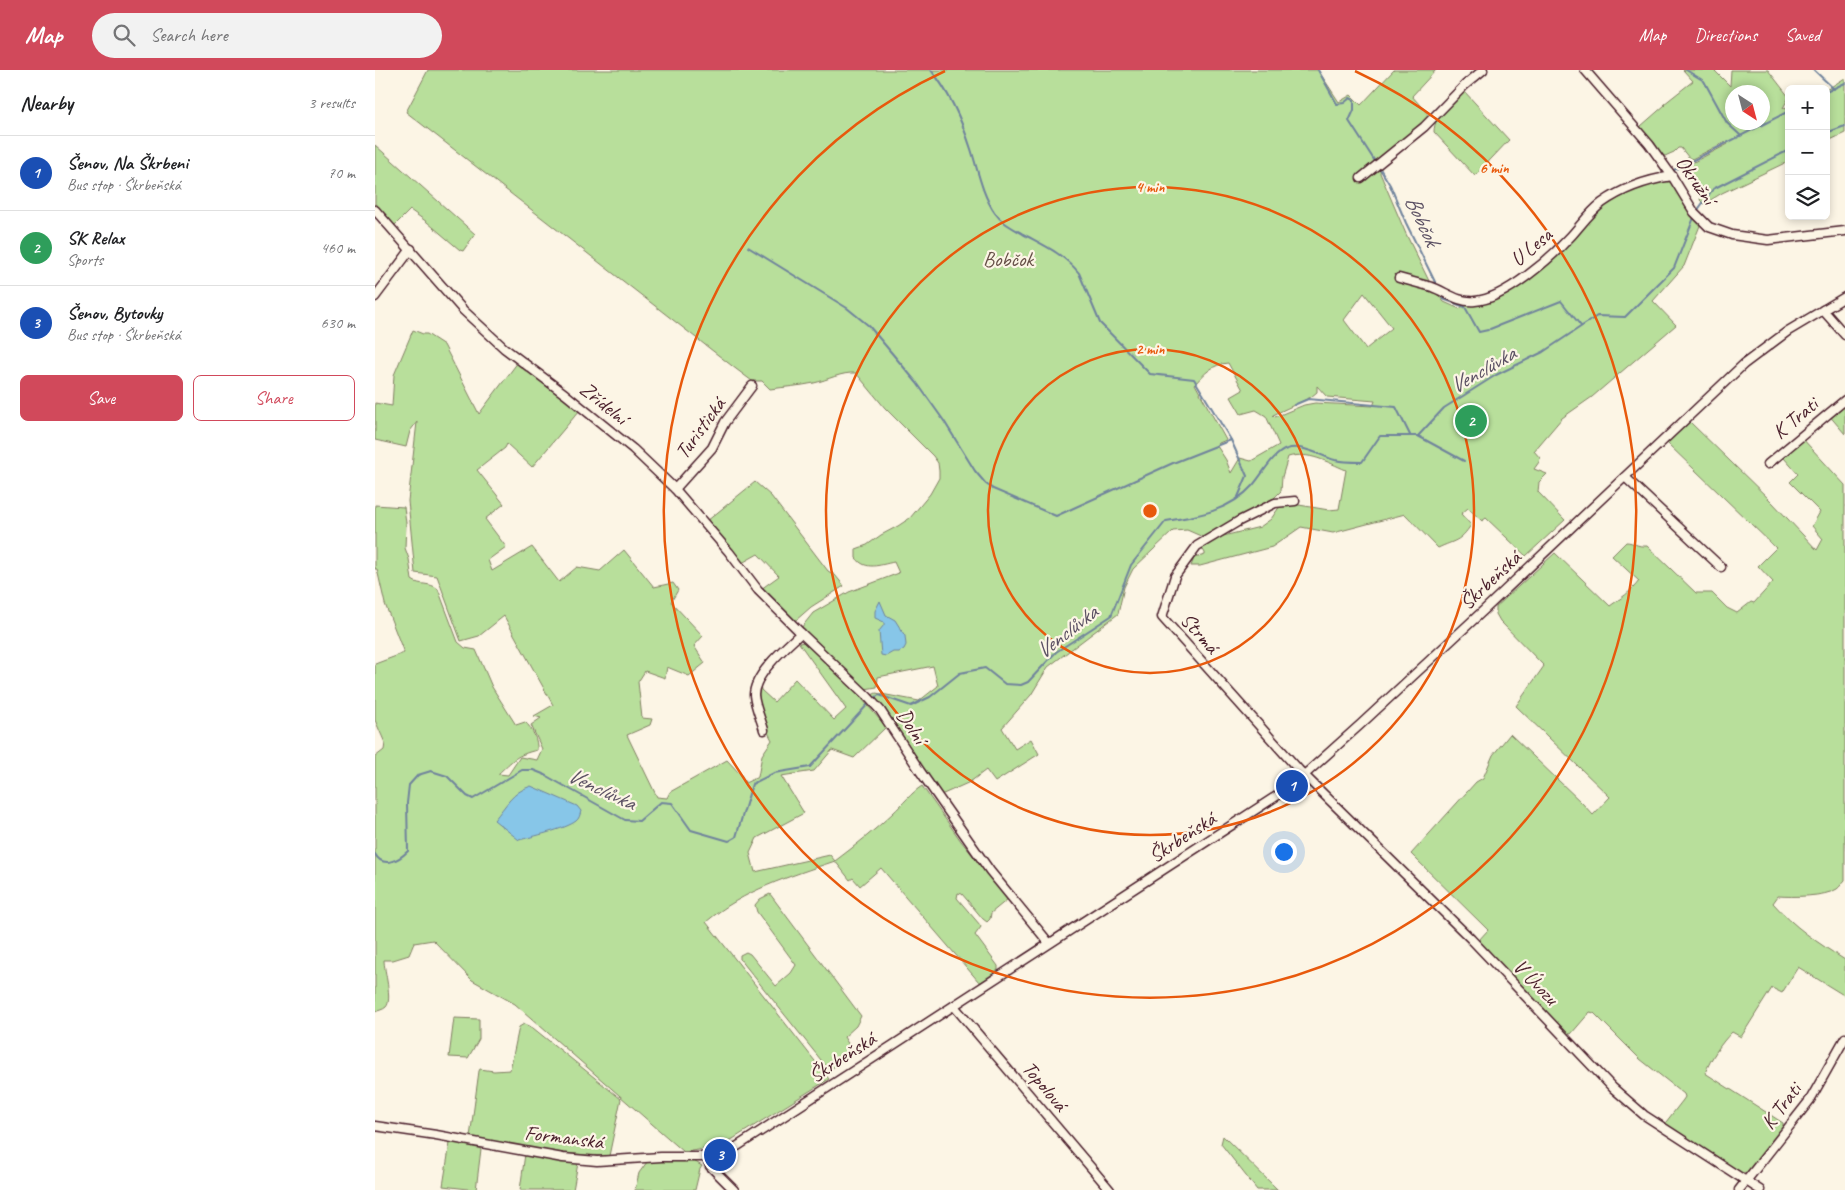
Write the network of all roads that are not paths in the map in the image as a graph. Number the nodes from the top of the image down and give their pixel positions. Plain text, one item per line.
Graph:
1 (1483, 70) edge
2 (1585, 70) edge
3 (1672, 176) junction
4 (1361, 178) dead end
5 (375, 210) edge
6 (1845, 231) edge
7 (411, 249) junction
8 (1399, 278) dead end
9 (375, 297) edge
10 (1845, 297) edge
11 (1823, 310) junction
12 (1845, 335) edge
13 (752, 386) dead end
14 (1845, 400) edge
15 (1768, 464) dead end
16 (1625, 477) junction
17 (675, 489) junction
18 (1295, 501) dead end
19 (1721, 567) dead end
20 (801, 633) junction
21 (764, 730) dead end
22 (1305, 775) junction
23 (1049, 943) junction
24 (954, 1006) junction
25 (1845, 1038) edge
26 (375, 1126) edge
27 (707, 1157) junction
28 (1745, 1181) junction
29 (734, 1190) edge
30 (1110, 1190) edge
31 (1739, 1190) edge
32 (1760, 1190) edge

1 - 4 street
2 - 3 street, Okružní
3 - 6 street, Okružní
3 - 8 street, U Lesa
5 - 7 street, Zřídelní
7 - 9 street
7 - 17 street, Zřídelní
10 - 11 street, Škrbeňská
11 - 12 street
11 - 16 street, Škrbeňská
13 - 17 street, Turistická
14 - 15 street, K Trati
16 - 19 street
16 - 22 street, Škrbeňská
17 - 20 street, Zřídelní
18 - 22 street, Strmá
20 - 21 street
20 - 23 street, Dolní
22 - 23 street, Škrbeňská
22 - 28 street, V Úvozu
23 - 24 street, Škrbeňská
24 - 27 street, Škrbeňská
24 - 30 street, Topolová
25 - 28 street, K Trati
26 - 27 street, Formanská
27 - 29 street
28 - 31 street, K Trati
28 - 32 street, V Úvozu

